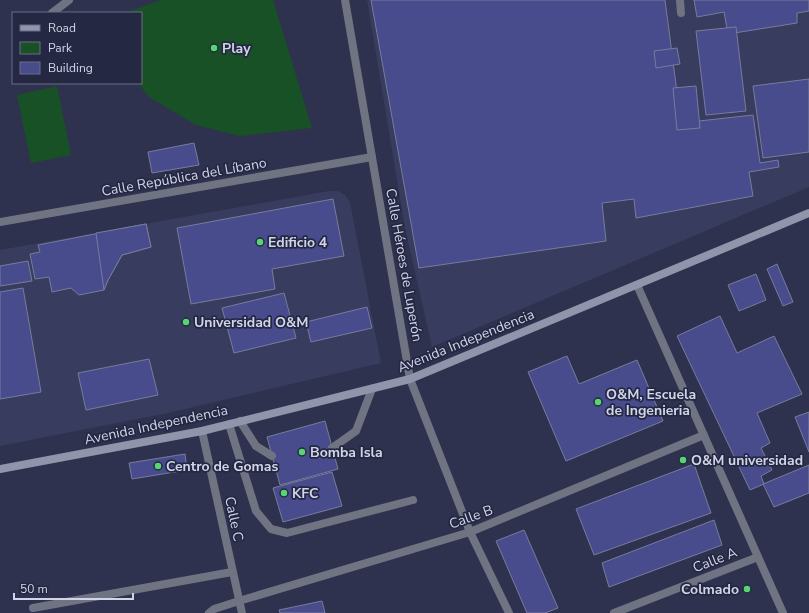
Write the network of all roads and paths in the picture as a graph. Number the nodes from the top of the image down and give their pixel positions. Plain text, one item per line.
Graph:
1 (69, 0) edge
2 (345, 0) edge
3 (680, 0) edge
4 (53, 12) edge
5 (682, 13) dead end
6 (372, 157) junction
7 (809, 214) edge
8 (0, 222) edge
9 (637, 285) junction
10 (410, 379) junction
11 (372, 389) junction
12 (240, 421) junction
13 (229, 424) junction
14 (202, 431) junction
15 (704, 435) junction
16 (332, 448) dead end
17 (272, 456) dead end
18 (0, 469) edge
19 (413, 500) dead end
20 (470, 532) junction
21 (758, 557) junction
22 (232, 572) junction
23 (239, 601) junction
24 (33, 608) dead end
25 (209, 613) edge
26 (242, 613) edge
27 (510, 613) edge
28 (614, 613) edge
29 (783, 613) edge

1 - 4 street
2 - 6 street, Calle Héroes de Luperón
3 - 5 street
6 - 8 street, Calle República del Líbano
6 - 10 street, Calle Héroes de Luperón
7 - 9 main road, Avenida Independencia
9 - 10 main road, Avenida Independencia
9 - 15 street
10 - 11 main road, Avenida Independencia
10 - 20 street, Calle Héroes de Luperón
11 - 12 main road, Avenida Independencia
11 - 16 street
12 - 13 main road, Avenida Independencia
12 - 17 street
13 - 14 main road, Avenida Independencia
13 - 19 street
14 - 18 main road, Avenida Independencia
14 - 22 street, Calle C
15 - 20 street, Calle B
15 - 21 street
20 - 23 street, Calle B
20 - 27 street, Calle Héroes de Luperón
21 - 28 street, Calle A
21 - 29 street
22 - 23 street, Calle C
22 - 24 street
23 - 25 street, Calle B
23 - 26 street, Calle C

